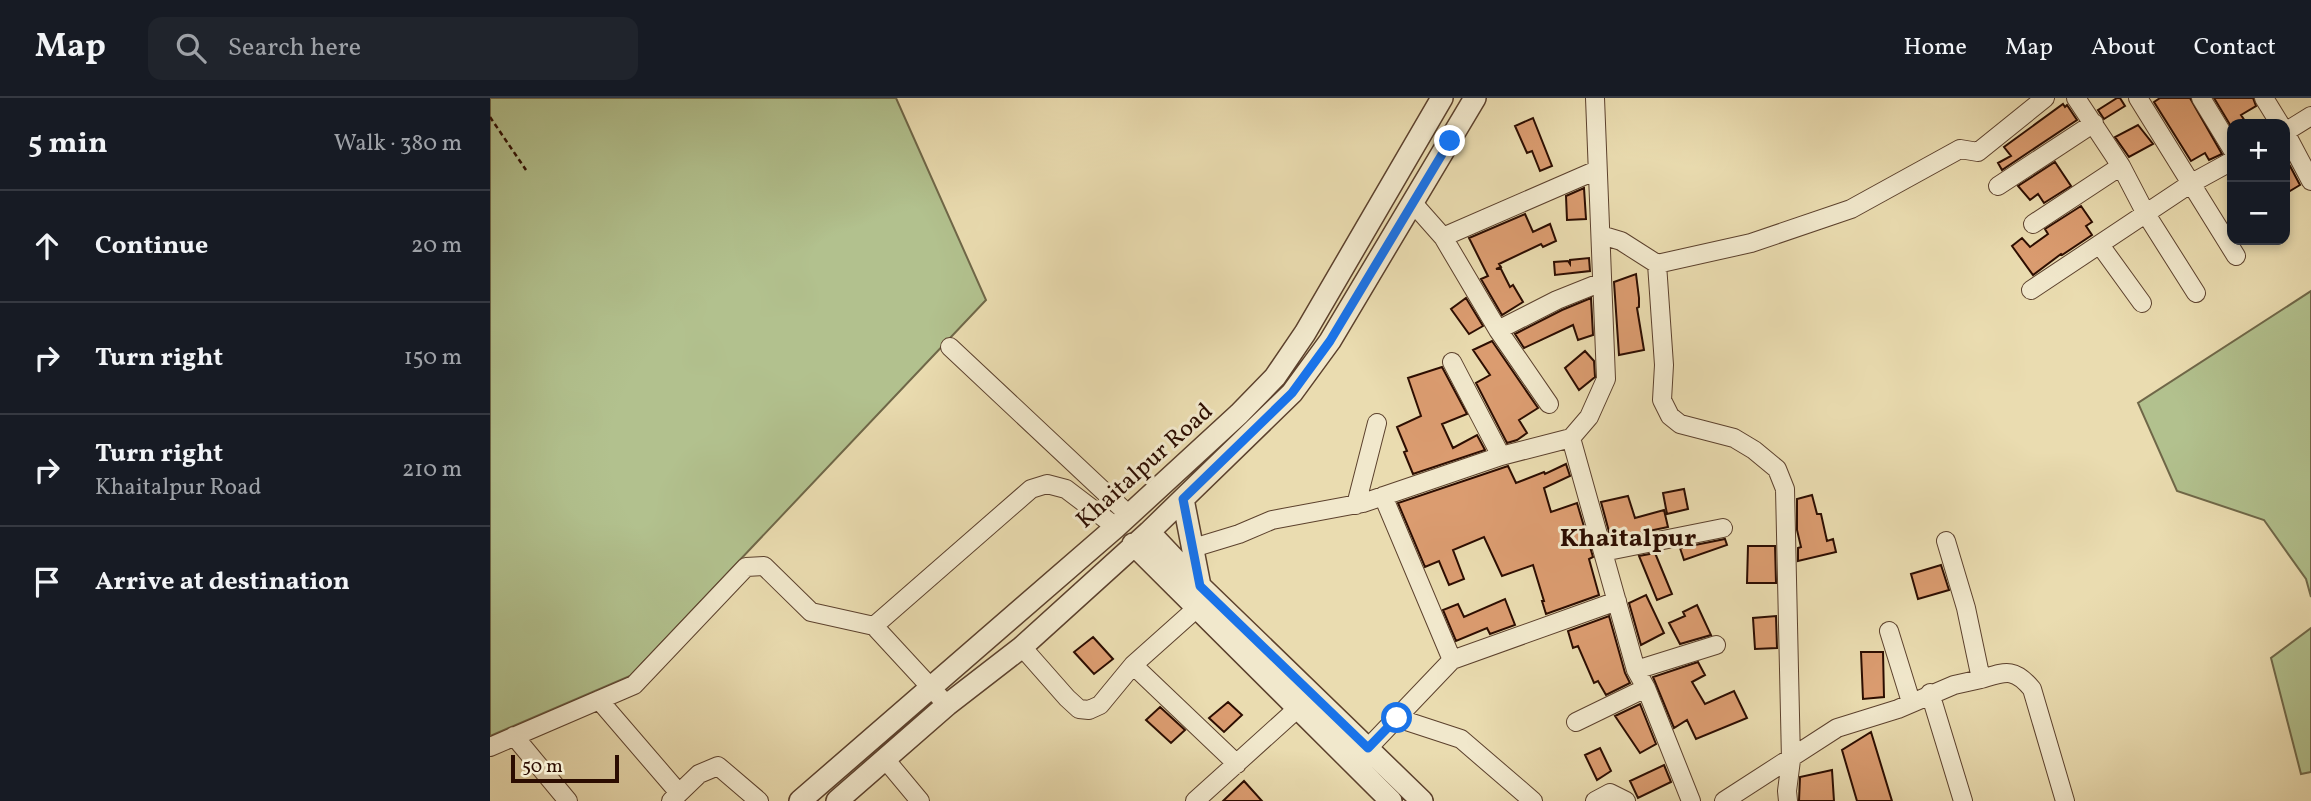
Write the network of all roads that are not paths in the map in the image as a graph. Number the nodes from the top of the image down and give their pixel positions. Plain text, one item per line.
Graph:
1 (1442, 98) edge
2 (1475, 98) edge
3 (1595, 98) edge
4 (2045, 98) edge
5 (2076, 98) edge
6 (2138, 98) edge
7 (2202, 98) edge
8 (2264, 98) edge
9 (2311, 116) edge
10 (2277, 119) edge
11 (2094, 123) junction
12 (2290, 129) edge
13 (2227, 140) edge
14 (2290, 141) edge
15 (2227, 164) edge
16 (2121, 166) junction
17 (1597, 170) junction
18 (2311, 181) edge
19 (2190, 184) junction
20 (1998, 186) dead end
21 (1412, 202) junction
22 (2146, 214) junction
23 (2033, 224) dead end
24 (1601, 235) junction
25 (1443, 237) junction
26 (2100, 244) junction
27 (2236, 256) dead end
28 (1657, 264) junction
29 (1602, 282) junction
30 (2031, 290) dead end
31 (2196, 293) dead end
32 (2142, 303) dead end
33 (1498, 330) junction
34 (950, 347) dead end
35 (1452, 362) dead end
36 (1549, 404) dead end
37 (1377, 423) dead end
38 (1571, 438) junction
39 (1501, 456) junction
40 (1383, 496) junction
41 (1183, 499) junction
42 (1356, 505) junction
43 (1122, 521) junction
44 (1723, 528) dead end
45 (1141, 538) junction
46 (1946, 541) dead end
47 (1193, 548) junction
48 (1603, 552) junction
49 (1199, 596) junction
50 (1617, 601) junction
51 (874, 626) junction
52 (1889, 631) dead end
53 (1716, 645) dead end
54 (1022, 647) junction
55 (1452, 660) junction
56 (1133, 665) junction
57 (1636, 670) junction
58 (1981, 678) junction
59 (931, 688) junction
60 (1646, 688) junction
61 (1930, 693) junction
62 (599, 700) junction
63 (1911, 702) junction
64 (947, 705) junction
65 (1298, 708) junction
66 (1397, 718) junction
67 (1576, 722) dead end
68 (514, 736) junction
69 (490, 747) edge
70 (1368, 748) junction
71 (885, 759) junction
72 (1791, 760) junction
73 (1237, 764) junction
74 (1380, 793) edge
75 (675, 797) edge
76 (568, 801) edge
77 (759, 801) edge
78 (800, 801) edge
79 (837, 801) edge
80 (920, 801) edge
81 (1195, 801) edge
82 (1391, 801) edge
83 (1422, 801) edge
84 (1438, 801) edge
85 (1533, 801) edge
86 (1595, 801) edge
87 (1626, 801) edge
88 (1691, 801) edge
89 (1724, 801) edge
90 (1788, 801) edge
91 (1963, 801) edge
92 (2065, 801) edge

1 - 43 street, Khaitalpur Road
2 - 21 street, Khaitalpur Road
3 - 17 street
4 - 28 street
5 - 11 street
6 - 19 street
7 - 13 street
8 - 10 street
9 - 12 street
11 - 16 street
11 - 20 street
14 - 18 street
15 - 19 street
16 - 22 street
16 - 23 street
17 - 24 street
17 - 25 street
19 - 22 street
19 - 27 street
21 - 25 street
21 - 41 street, Khaitalpur Road
22 - 26 street
22 - 31 street
24 - 28 street
24 - 29 street
25 - 33 street
26 - 30 street
26 - 32 street
28 - 72 street
29 - 33 street
29 - 38 street
33 - 36 street
34 - 43 street
35 - 39 street
37 - 42 street
38 - 39 street
38 - 48 street
39 - 40 street
40 - 42 street
40 - 55 street
41 - 45 street, Khaitalpur Road
41 - 47 street
42 - 47 street
43 - 51 street
43 - 59 street, Khaitalpur Road
44 - 48 street
45 - 49 street
45 - 54 street, Khaitalpur Road
46 - 58 street
47 - 49 street
48 - 50 street
49 - 56 street
49 - 65 street
49 - 70 street
50 - 55 street
50 - 57 street
51 - 59 street
51 - 62 street
52 - 63 street
53 - 57 street
54 - 56 street
54 - 64 street, Khaitalpur Road
55 - 66 street
56 - 73 street
57 - 60 street
58 - 61 street
58 - 92 street
59 - 64 street
59 - 78 street, Khaitalpur Road
60 - 67 street
60 - 88 street
61 - 63 street
61 - 91 street
62 - 68 street
62 - 75 street
63 - 72 street
64 - 71 street, Khaitalpur Road
65 - 73 street
65 - 74 street
66 - 70 street
66 - 85 street
68 - 69 street
68 - 76 street
70 - 83 street
70 - 84 street
71 - 79 street, Khaitalpur Road
71 - 80 street
72 - 89 street
72 - 90 street
73 - 81 street
74 - 82 street
75 - 77 street
86 - 87 street

